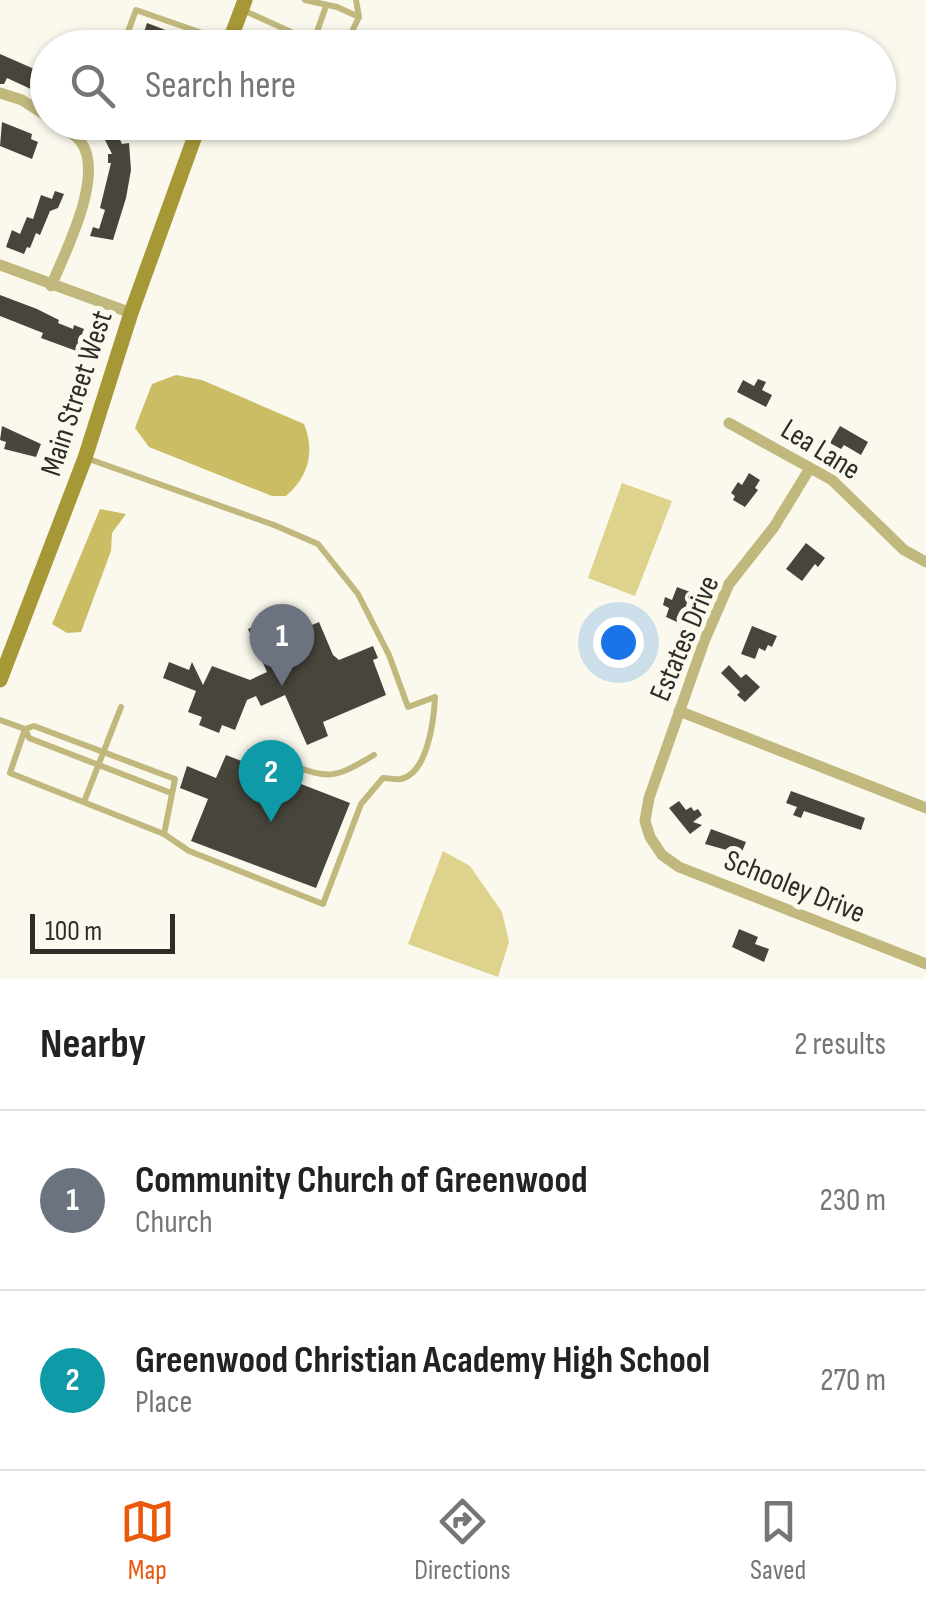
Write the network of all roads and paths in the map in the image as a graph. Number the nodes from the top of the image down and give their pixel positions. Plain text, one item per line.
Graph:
1 (306, 0) edge
2 (356, 0) edge
3 (243, 5) edge
4 (326, 6) junction
5 (359, 18) junction
6 (129, 30) edge
7 (189, 30) edge
8 (234, 30) edge
9 (290, 30) edge
10 (317, 30) edge
11 (353, 30) edge
12 (0, 93) edge
13 (30, 105) edge
14 (78, 140) edge
15 (193, 140) edge
16 (0, 266) edge
17 (51, 286) junction
18 (130, 313) junction
19 (729, 423) dead end
20 (85, 458) junction
21 (810, 468) junction
22 (926, 562) edge
23 (0, 680) edge
24 (120, 707) dead end
25 (679, 710) junction
26 (0, 720) edge
27 (24, 730) junction
28 (102, 752) junction
29 (374, 755) dead end
30 (98, 764) junction
31 (289, 764) dead end
32 (170, 793) junction
33 (84, 802) junction
34 (926, 808) edge
35 (164, 834) junction
36 (653, 843) joint
37 (926, 964) edge

1 - 4 lane
2 - 5 lane
3 - 8 main road
3 - 9 lane
4 - 5 lane
4 - 10 lane
5 - 11 lane
6 - 7 lane
12 - 13 street
14 - 17 street
15 - 18 main road, Main Street West
16 - 17 street
17 - 18 street
18 - 20 main road, Main Street West
19 - 21 street, Lea Lane
20 - 23 main road, Main Street West
20 - 35 lane
21 - 22 street, Lea Lane
21 - 25 street, Estates Drive
24 - 28 lane
25 - 34 street
25 - 36 street, Estates Drive
26 - 27 lane
27 - 28 lane
27 - 30 lane
27 - 33 lane
28 - 30 lane
28 - 32 lane
29 - 31 lane
30 - 32 lane
30 - 33 lane
32 - 35 lane
33 - 35 lane
36 - 37 street, Schooley Drive

